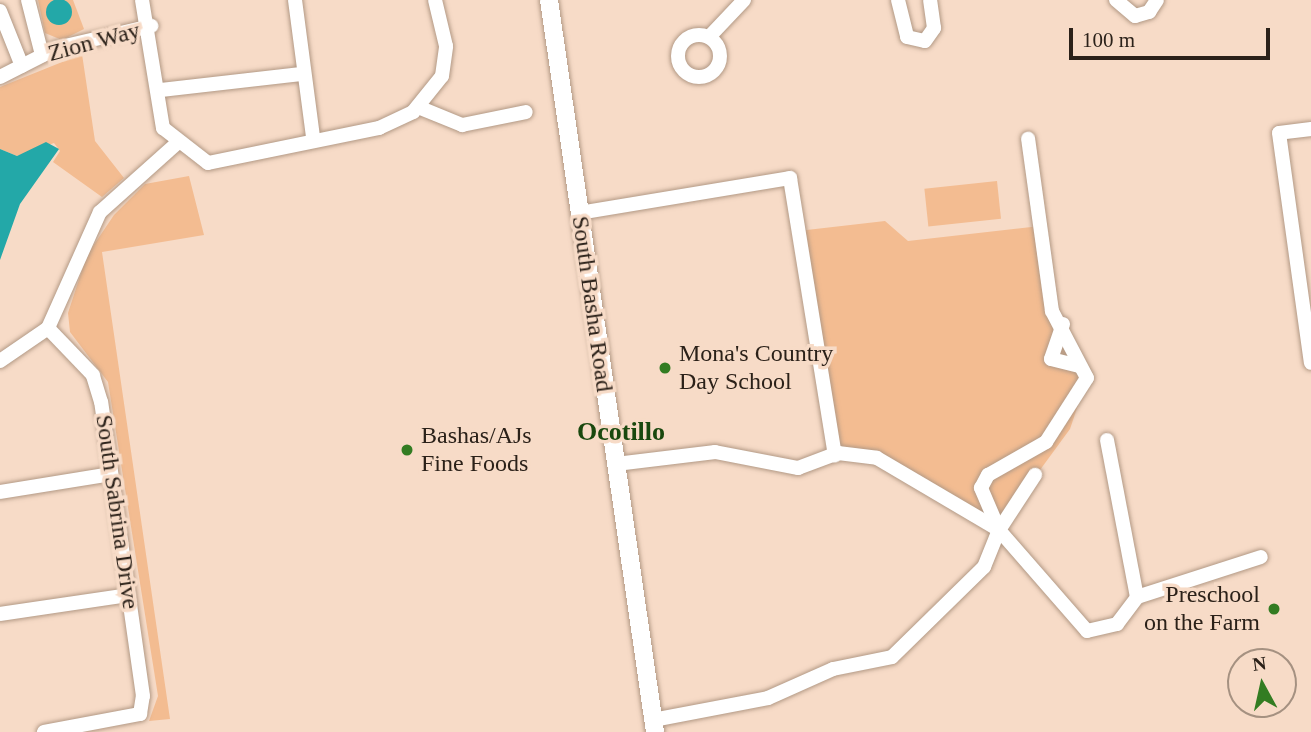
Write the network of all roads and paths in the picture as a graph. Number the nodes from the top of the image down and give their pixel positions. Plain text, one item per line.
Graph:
1 (28, 0) edge
2 (142, 0) edge
3 (295, 0) edge
4 (435, 0) edge
5 (549, 0) edge
6 (744, 0) edge
7 (898, 0) edge
8 (930, 0) edge
9 (1116, 0) edge
10 (1157, 0) edge
11 (0, 11) edge
12 (151, 26) junction
13 (709, 37) dead end
14 (42, 55) junction
15 (22, 66) junction
16 (301, 74) junction
17 (0, 77) edge
18 (161, 90) junction
19 (418, 107) junction
20 (526, 112) dead end
21 (1311, 129) edge
22 (313, 137) junction
23 (1028, 139) dead end
24 (176, 144) junction
25 (579, 213) junction
26 (1063, 324) junction
27 (48, 328) junction
28 (1309, 331) edge
29 (0, 361) edge
30 (1311, 363) edge
31 (1079, 366) junction
32 (1107, 440) dead end
33 (835, 455) junction
34 (616, 464) junction
35 (111, 474) junction
36 (1035, 475) dead end
37 (0, 492) edge
38 (999, 530) junction
39 (1261, 557) dead end
40 (128, 595) junction
41 (1137, 597) junction
42 (0, 614) edge
43 (654, 726) edge
44 (44, 732) edge

1 - 14 street
2 - 12 street
3 - 16 street
4 - 19 street
5 - 25 street, South Basha Road
6 - 13 street
7 - 8 street
9 - 10 street
11 - 15 street
12 - 14 street, Zion Way
12 - 18 street
14 - 15 street, Zion Way
15 - 17 street, Zion Way
16 - 18 street
16 - 22 street
18 - 24 street
19 - 20 street
19 - 22 street
21 - 28 street
22 - 24 street
23 - 26 street
24 - 27 street
25 - 33 street
25 - 34 street, South Basha Road
26 - 31 street
26 - 31 street
27 - 29 street
27 - 35 street, South Sabrina Drive
28 - 30 street
31 - 38 street
32 - 41 street
33 - 34 street
33 - 38 street
34 - 43 street, South Basha Road
35 - 37 street
35 - 40 street, South Sabrina Drive
36 - 38 street
38 - 41 street
38 - 43 street
39 - 41 street
40 - 42 street
40 - 44 street, South Sabrina Drive

